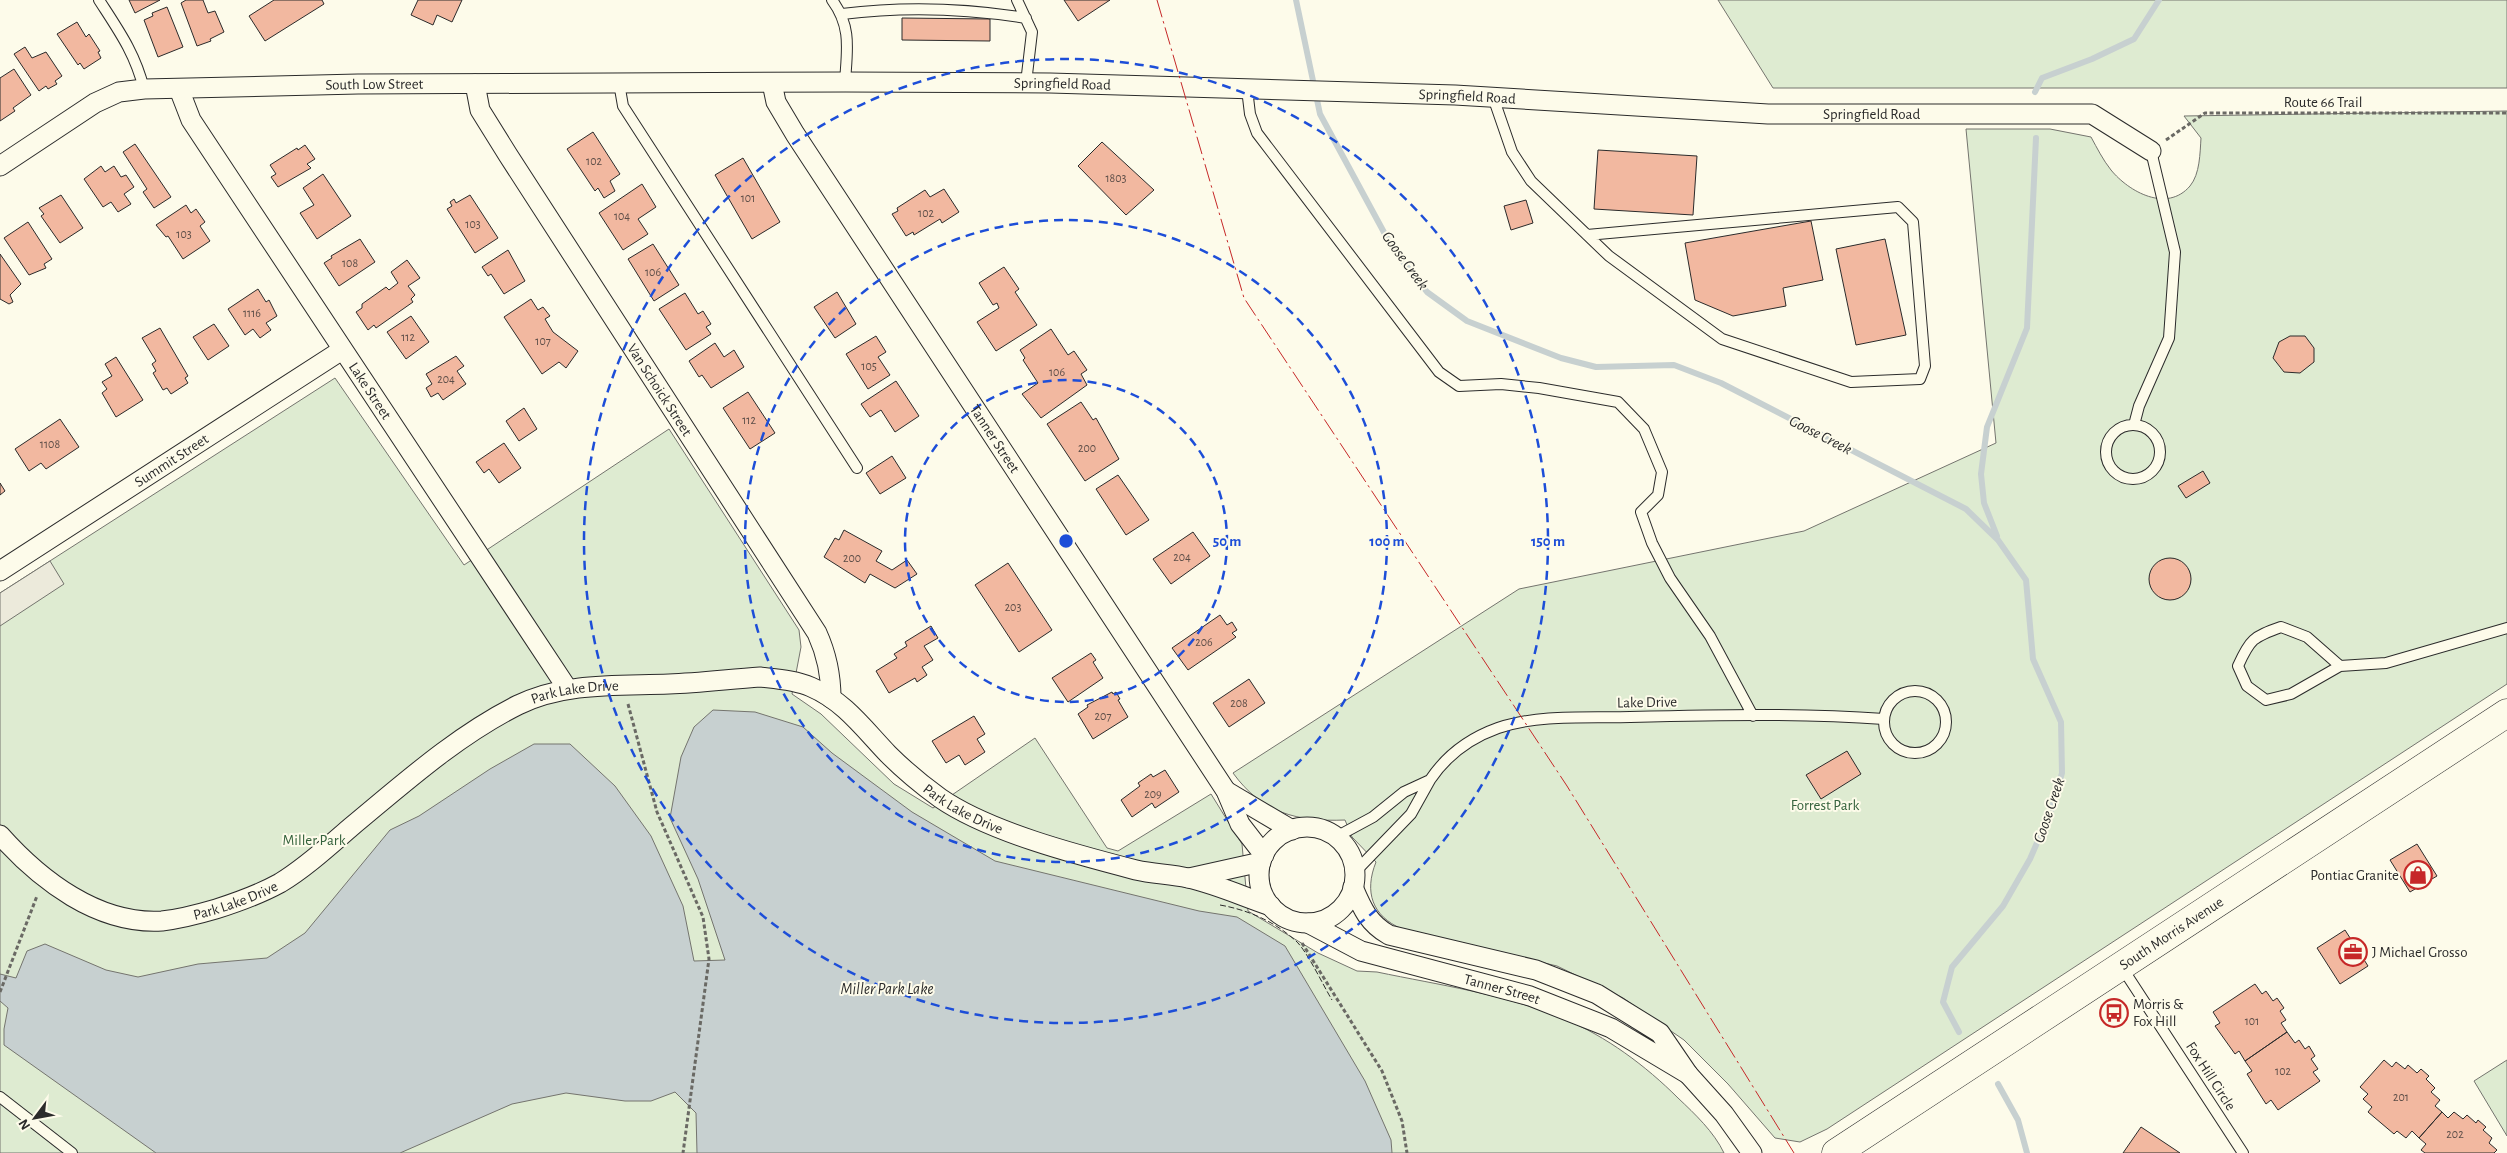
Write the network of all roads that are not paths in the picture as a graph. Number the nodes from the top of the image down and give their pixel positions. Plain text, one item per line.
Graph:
1 (99, 0) edge
2 (832, 0) edge
3 (1017, 0) edge
4 (842, 14) junction
5 (1026, 18) junction
6 (772, 82) junction
7 (845, 82) junction
8 (619, 83) junction
9 (1026, 83) junction
10 (475, 84) junction
11 (144, 89) junction
12 (179, 89) junction
13 (1247, 89) junction
14 (1493, 97) junction
15 (2151, 151) joint
16 (0, 166) edge
17 (1588, 235) junction
18 (342, 350) junction
19 (2134, 425) junction
20 (857, 468) dead end
21 (0, 571) edge
22 (2507, 628) edge
23 (2340, 666) junction
24 (567, 688) junction
25 (831, 698) junction
26 (2507, 713) edge
27 (1753, 716) junction
28 (1884, 719) junction
29 (1430, 780) junction
30 (1226, 791) junction
31 (1292, 830) junction
32 (0, 835) edge
33 (1336, 837) junction
34 (1262, 858) junction
35 (1189, 878) junction
36 (1354, 879) junction
37 (1271, 906) junction
38 (1303, 930) junction
39 (2121, 966) junction
40 (1688, 1074) junction
41 (0, 1097) edge
42 (72, 1153) edge
43 (1752, 1153) edge
44 (1836, 1153) edge
45 (2243, 1153) edge

1 - 11 lane
2 - 4 lane
3 - 5 lane
4 - 5 lane
4 - 7 lane
5 - 9 lane
6 - 7 street, Springfield Road
6 - 8 street, South Low Street
6 - 30 street, Tanner Street
7 - 9 street, Springfield Road
8 - 10 street, South Low Street
8 - 20 lane
9 - 13 street, Springfield Road
10 - 12 street, South Low Street
10 - 25 street, Van Schoick Street
11 - 12 street, South Low Street
11 - 16 street, South Low Street
12 - 18 street, Lake Street
13 - 14 street, Springfield Road
13 - 27 lane
14 - 15 street, Springfield Road
14 - 17 lane
15 - 19 lane
17 - 17 lane
18 - 21 street, Summit Street
18 - 24 street, Lake Street
19 - 19 lane
22 - 23 lane
23 - 23 lane
24 - 25 street, Park Lake Drive
24 - 32 street, Park Lake Drive
25 - 35 street, Park Lake Drive
26 - 39 main road, South Morris Avenue
27 - 28 lane, Lake Drive
27 - 29 lane, Lake Drive
28 - 28 lane
29 - 33 lane, Lake Drive
29 - 36 lane, Lake Drive
30 - 31 street, Tanner Street
30 - 34 street, Tanner Street
31 - 33 street
31 - 34 street
33 - 36 street
34 - 35 street, Park Lake Drive
34 - 37 street
35 - 37 street, Park Lake Drive
36 - 38 street
36 - 40 street, Tanner Street
37 - 38 street
38 - 40 street, Tanner Street
39 - 44 main road, South Morris Avenue
39 - 45 lane, Fox Hill Circle
40 - 43 street, Tanner Street
41 - 42 lane

